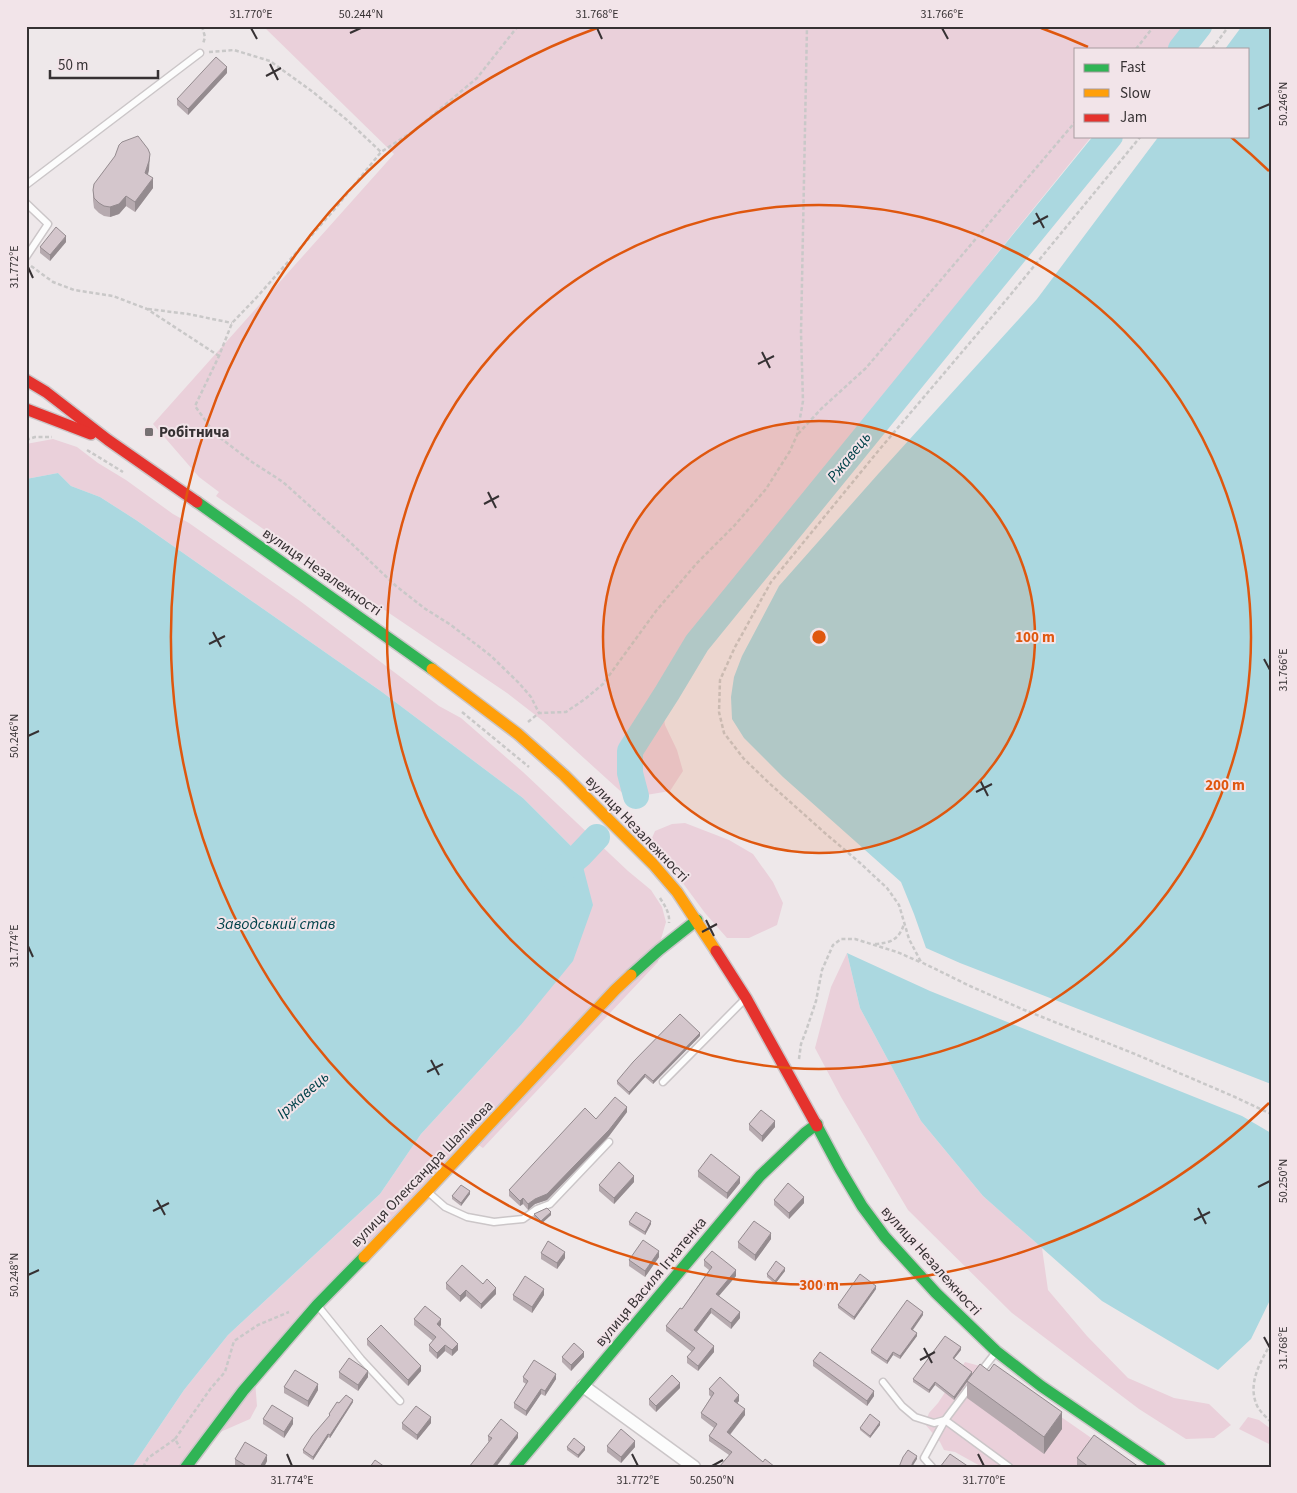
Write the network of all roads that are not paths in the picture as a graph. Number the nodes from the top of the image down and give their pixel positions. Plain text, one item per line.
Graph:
1 (200, 53) road end
2 (26, 185) edge
3 (26, 203) edge
4 (26, 257) edge
5 (26, 380) edge
6 (29, 413) edge
7 (108, 440) junction
8 (697, 920) junction
9 (746, 998) junction
10 (663, 1082) dead end
11 (817, 1124) junction
12 (609, 1142) dead end
13 (427, 1191) junction
14 (317, 1305) junction
15 (996, 1351) junction
16 (883, 1382) dead end
17 (582, 1386) junction
18 (400, 1401) dead end
19 (945, 1420) junction
20 (187, 1465) edge
21 (515, 1467) edge
22 (694, 1467) edge
23 (932, 1467) edge
24 (1009, 1467) edge
25 (1160, 1467) edge

1 - 2 lane
3 - 4 lane
5 - 7 main road, вулиця Незалежності
6 - 7 main road, вулиця Незалежності
7 - 8 main road, вулиця Незалежності
8 - 9 main road, вулиця Незалежності
8 - 13 main road, вулиця Олександра Шалімова
9 - 10 lane
9 - 11 main road, вулиця Незалежності
11 - 15 main road, вулиця Незалежності
11 - 17 main road, вулиця Василя Ігнатенка
12 - 13 lane
13 - 14 main road, вулиця Олександра Шалімова
14 - 18 lane
14 - 20 main road, вулиця Олександра Шалімова
15 - 19 lane
15 - 25 main road, вулиця Незалежності
16 - 19 lane
17 - 21 main road, вулиця Василя Ігнатенка
17 - 22 street
19 - 23 lane
19 - 24 lane

